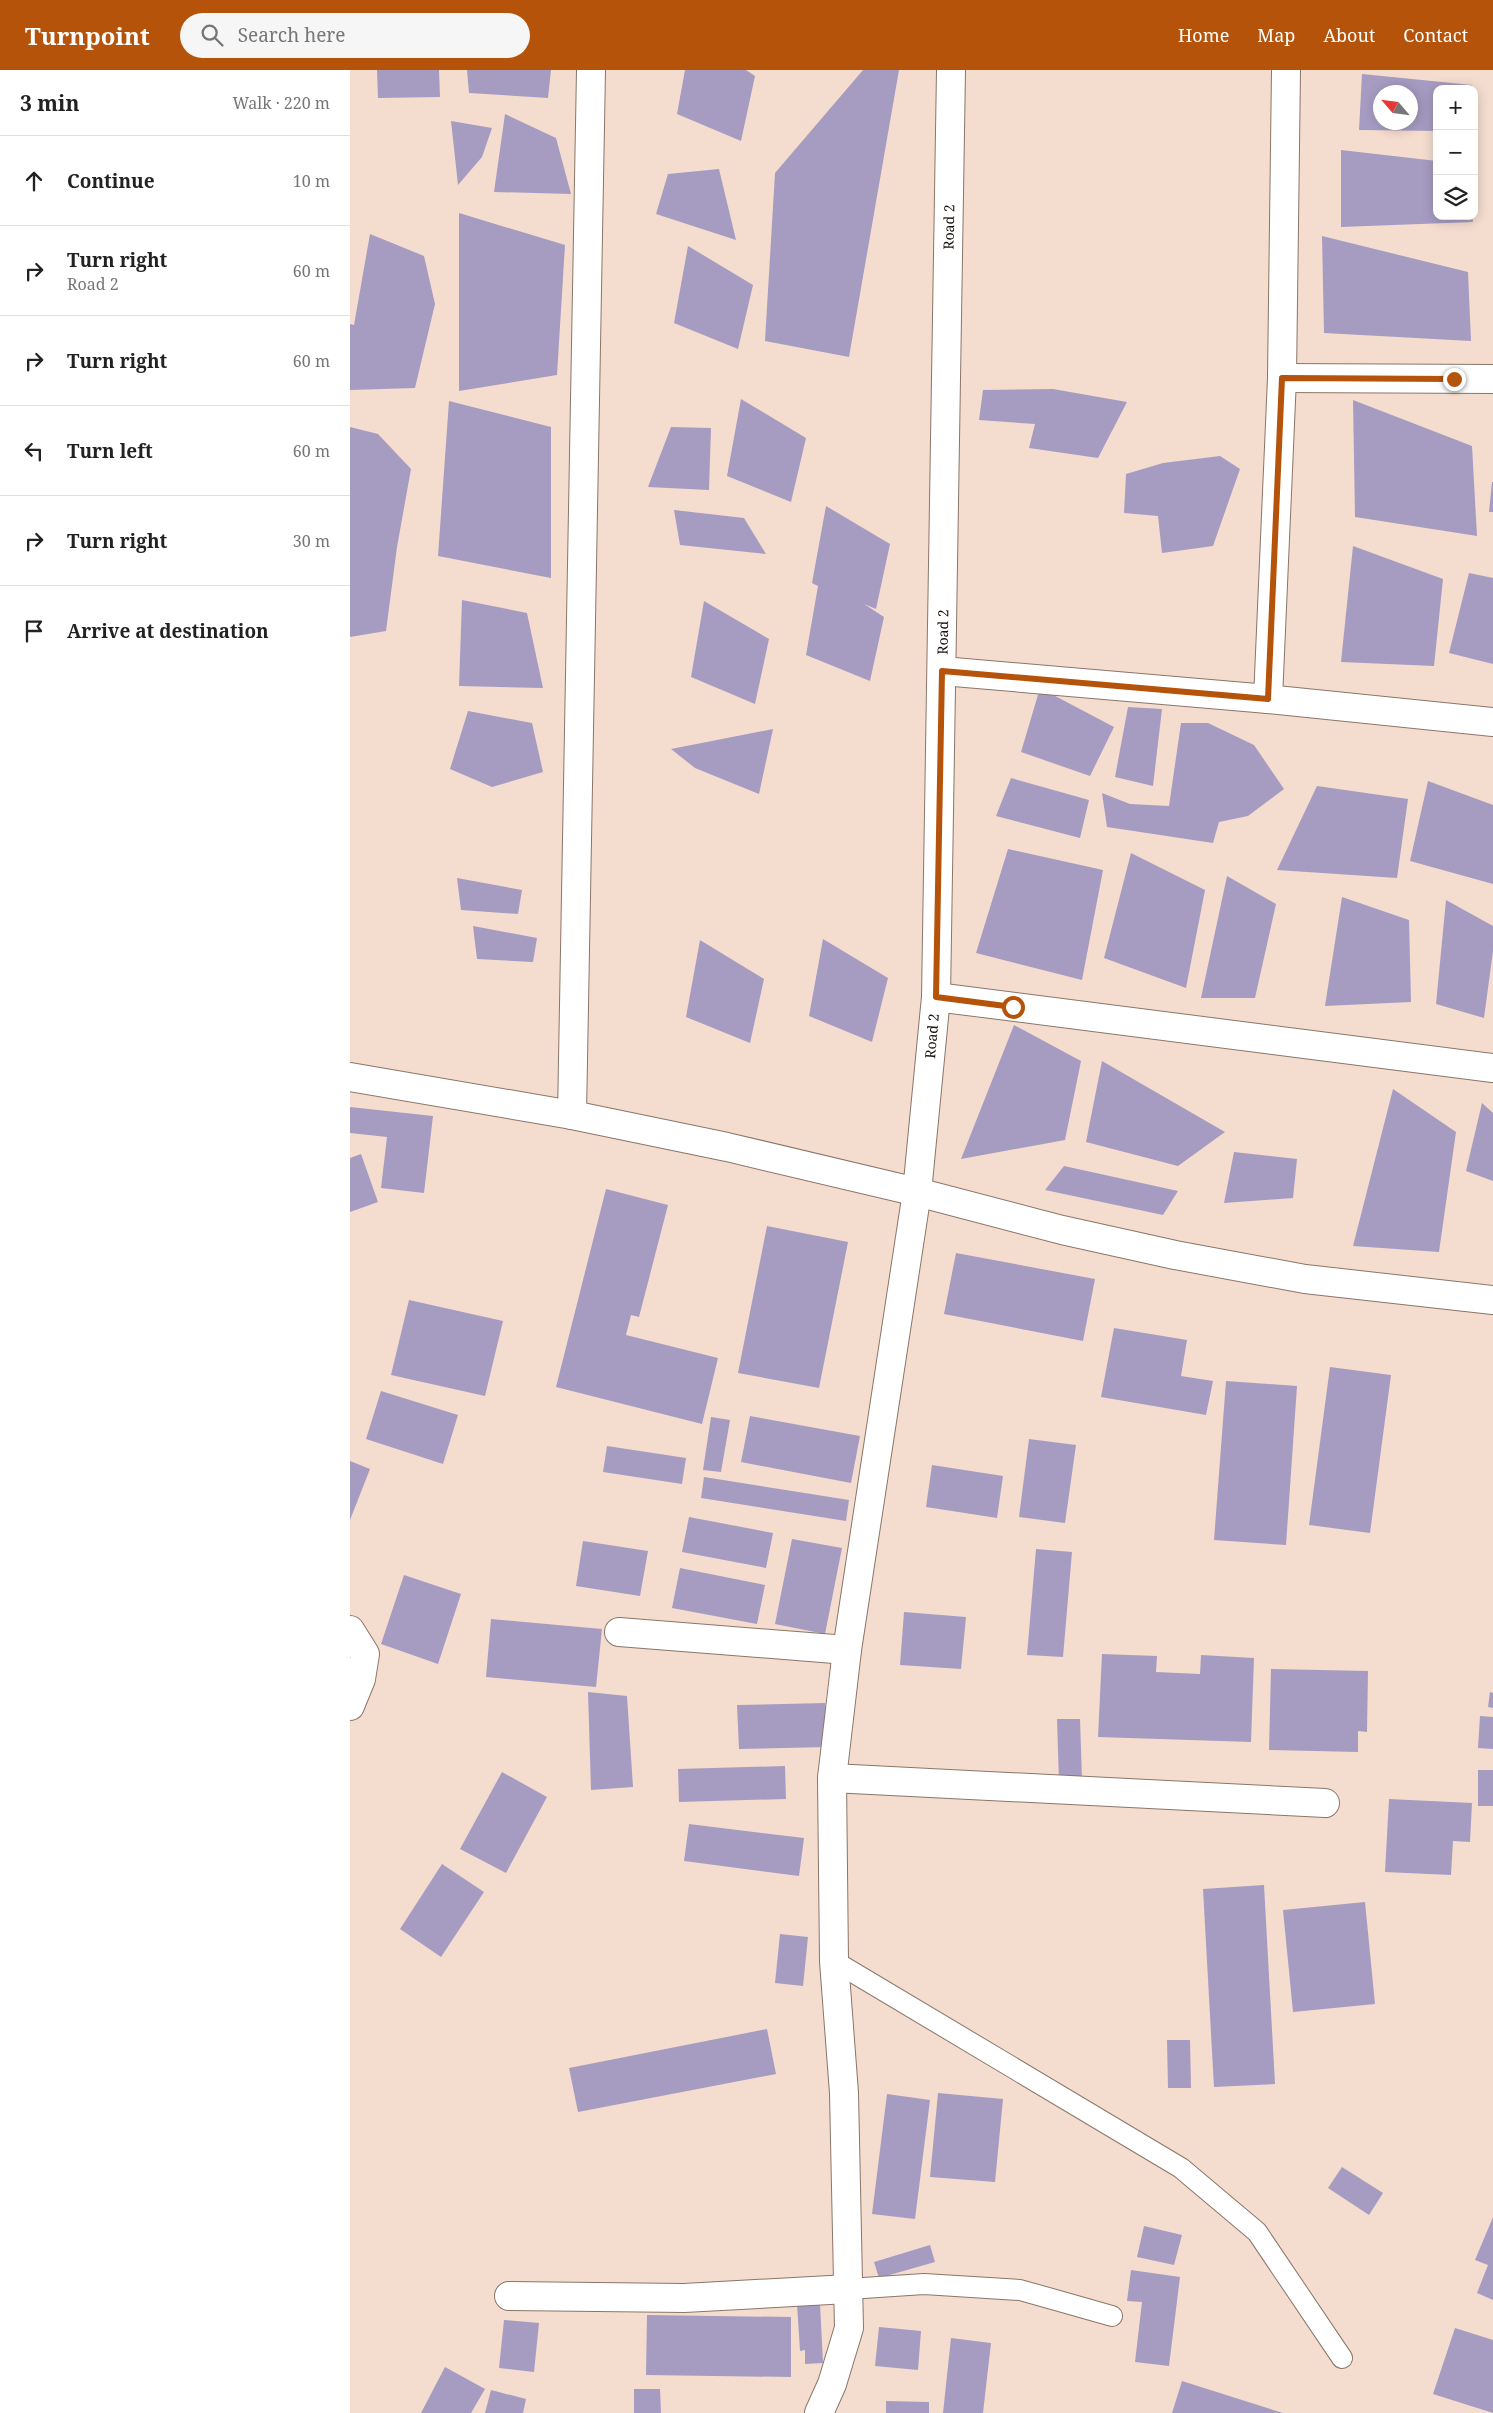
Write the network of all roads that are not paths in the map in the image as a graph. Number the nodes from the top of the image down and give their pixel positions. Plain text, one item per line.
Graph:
1 (591, 70) edge
2 (951, 70) edge
3 (1286, 70) edge
4 (1282, 378) junction
5 (1493, 379) edge
6 (942, 671) junction
7 (1268, 699) junction
8 (1493, 722) edge
9 (936, 997) junction
10 (1493, 1068) edge
11 (350, 1077) edge
12 (572, 1115) junction
13 (917, 1192) junction
14 (1493, 1300) edge
15 (350, 1630) edge
16 (619, 1632) dead end
17 (847, 1650) junction
18 (350, 1706) edge
19 (832, 1778) junction
20 (1325, 1802) dead end
21 (834, 1962) junction
22 (848, 2289) junction
23 (509, 2296) dead end
24 (1112, 2316) dead end
25 (1342, 2358) dead end
26 (819, 2413) edge

1 - 12 street
2 - 6 street, Road 2
3 - 4 street
4 - 5 street
4 - 7 street
6 - 7 street
6 - 9 street, Road 2
7 - 8 street
9 - 10 street
9 - 13 street, Road 2
11 - 12 street
12 - 13 street
13 - 14 street
13 - 17 street, Road 2
15 - 18 street
16 - 17 street
17 - 19 street, Road 2
19 - 20 street
19 - 21 street, Road 2
21 - 22 street, Road 2
21 - 25 lane
22 - 23 street
22 - 24 lane
22 - 26 street, Road 2

